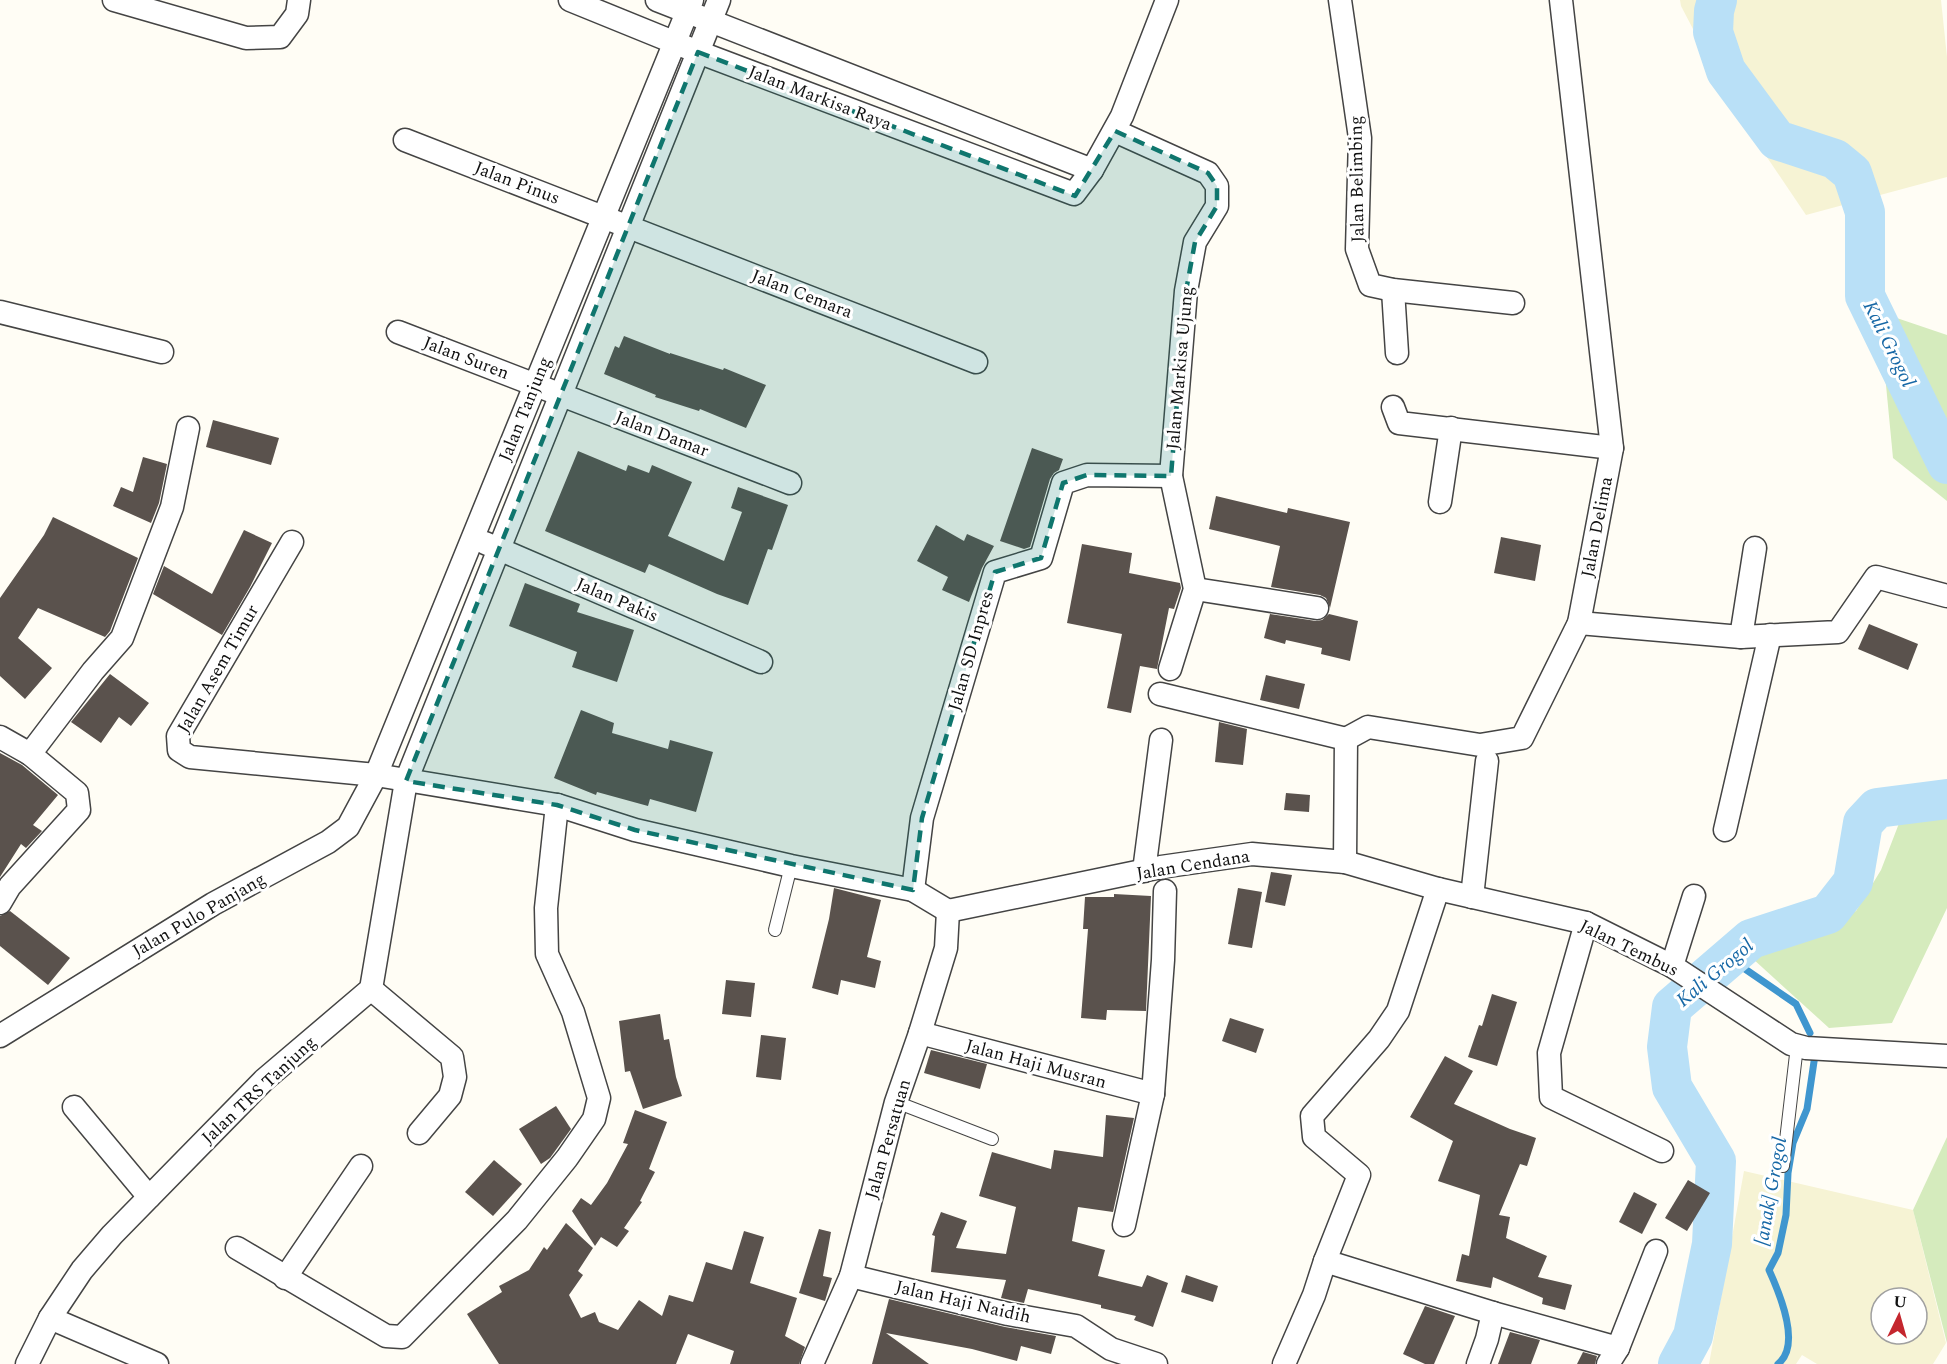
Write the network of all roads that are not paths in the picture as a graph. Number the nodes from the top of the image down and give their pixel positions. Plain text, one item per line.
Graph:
1 (114, 0) edge
2 (299, 0) edge
3 (570, 0) edge
4 (657, 0) edge
5 (719, 0) edge
6 (1167, 0) edge
7 (1340, 0) edge
8 (1561, 0) edge
9 (689, 6) edge
10 (710, 22) junction
11 (675, 42) junction
12 (698, 51) junction
13 (1115, 131) junction
14 (405, 140) dead end
15 (1092, 170) junction
16 (604, 217) junction
17 (628, 226) junction
18 (1393, 290) junction
19 (1513, 303) dead end
20 (0, 312) edge
21 (398, 332) dead end
22 (162, 352) dead end
23 (1397, 353) dead end
24 (976, 362) dead end
25 (535, 385) junction
26 (561, 395) junction
27 (1393, 406) dead end
28 (188, 428) dead end
29 (1451, 428) junction
30 (1612, 448) junction
31 (1170, 476) junction
32 (790, 483) dead end
33 (1440, 502) dead end
34 (473, 538) junction
35 (292, 542) dead end
36 (1755, 548) dead end
37 (499, 549) junction
38 (1195, 589) junction
39 (1947, 596) edge
40 (1317, 608) dead end
41 (1579, 623) junction
42 (1770, 635) junction
43 (1742, 637) junction
44 (761, 662) dead end
45 (1170, 669) dead end
46 (1160, 694) dead end
47 (0, 737) edge
48 (1161, 740) dead end
49 (1346, 740) junction
50 (30, 754) junction
51 (1486, 761) dead end
52 (376, 776) junction
53 (406, 781) junction
54 (557, 805) junction
55 (1725, 830) dead end
56 (1345, 862) junction
57 (791, 867) junction
58 (1144, 872) junction
59 (913, 890) junction
60 (1164, 891) dead end
61 (1435, 895) junction
62 (1694, 896) dead end
63 (1472, 897) junction
64 (0, 903) edge
65 (948, 910) junction
66 (1586, 924) junction
67 (775, 930) dead end
68 (1409, 944) dead end
69 (1677, 970) junction
70 (371, 989) junction
71 (920, 1033) junction
72 (0, 1036) edge
73 (1797, 1046) junction
74 (1947, 1056) edge
75 (1153, 1094) junction
76 (896, 1102) junction
77 (74, 1107) dead end
78 (419, 1132) dead end
79 (992, 1139) dead end
80 (1662, 1151) dead end
81 (361, 1166) dead end
82 (1783, 1166) dead end
83 (149, 1197) junction
84 (1124, 1225) dead end
85 (237, 1248) dead end
86 (1656, 1251) dead end
87 (1325, 1261) junction
88 (851, 1276) junction
89 (285, 1278) junction
90 (1493, 1313) junction
91 (50, 1318) junction
92 (1613, 1356) edge
93 (1124, 1359) edge
94 (27, 1364) edge
95 (157, 1364) edge
96 (812, 1364) edge
97 (1156, 1364) edge
98 (1284, 1364) edge
99 (1478, 1364) edge

1 - 2 street
3 - 11 street, Jalan Markisa Raya
4 - 9 street, Jalan Markisa Raya
5 - 10 street, Jalan Tanjung
6 - 13 street
7 - 18 street, Jalan Belimbing
8 - 30 street, Jalan Delima
9 - 10 street, Jalan Markisa Raya
9 - 11 street, Jalan Tanjung
10 - 12 street, Jalan Tanjung
10 - 15 street, Jalan Markisa Raya
11 - 12 street, Jalan Markisa Raya
11 - 16 street, Jalan Tanjung
12 - 15 street, Jalan Markisa Raya
12 - 17 street, Jalan Tanjung
13 - 15 street
13 - 31 street, Jalan Markisa Ujung
14 - 16 street, Jalan Pinus
16 - 17 street, Jalan Pinus
16 - 25 street, Jalan Tanjung
17 - 24 street, Jalan Cemara
17 - 26 street, Jalan Tanjung
18 - 19 street, Jalan Belimbing
18 - 23 street
20 - 22 street
21 - 25 street, Jalan Suren
25 - 26 street, Jalan Damar
25 - 34 street, Jalan Tanjung
26 - 32 street, Jalan Damar
26 - 37 street, Jalan Tanjung
27 - 29 street
28 - 50 street
29 - 30 street
29 - 33 street
30 - 41 street, Jalan Delima
31 - 38 street, Jalan Markisa Ujung
31 - 59 street, Jalan SD Inpres
34 - 37 street, Jalan Pakis
34 - 52 street, Jalan Tanjung
35 - 52 street, Jalan Asem Timur
36 - 43 street
37 - 44 street, Jalan Pakis
37 - 53 street, Jalan Tanjung
38 - 40 street
38 - 45 street, Jalan Markisa Ujung
39 - 42 street
41 - 43 street
41 - 49 street, Jalan Delima
42 - 43 street
42 - 55 street
46 - 49 street
47 - 50 street
48 - 58 street
49 - 56 street
50 - 64 street
51 - 63 street
52 - 53 street
52 - 72 street, Jalan Pulo Panjang
53 - 54 street
53 - 70 street
54 - 57 street
54 - 89 street
56 - 58 street, Jalan Cendana
56 - 61 street, Jalan Cendana
57 - 59 street
57 - 67 lane
58 - 65 street, Jalan Cendana
59 - 65 street
60 - 75 street
61 - 63 street, Jalan Tembus
61 - 68 lane
61 - 87 street
62 - 69 street
63 - 66 street, Jalan Tembus
65 - 71 street, Jalan Persatuan
66 - 69 street, Jalan Tembus
66 - 80 street
69 - 73 street, Jalan Tembus
70 - 78 street
70 - 83 street, Jalan TRS Tanjung
71 - 75 street, Jalan Haji Musran
71 - 76 street, Jalan Persatuan
73 - 74 street, Jalan Tembus
73 - 82 lane
75 - 84 street
76 - 79 lane
76 - 88 street, Jalan Persatuan
77 - 83 street
81 - 89 street
83 - 91 street, Jalan TRS Tanjung
85 - 89 street
86 - 92 street
87 - 90 street
87 - 98 street
88 - 93 street, Jalan Haji Naidih
88 - 96 street, Jalan Persatuan
90 - 92 street
90 - 99 street
91 - 94 street, Jalan TRS Tanjung
91 - 95 street
93 - 97 street

